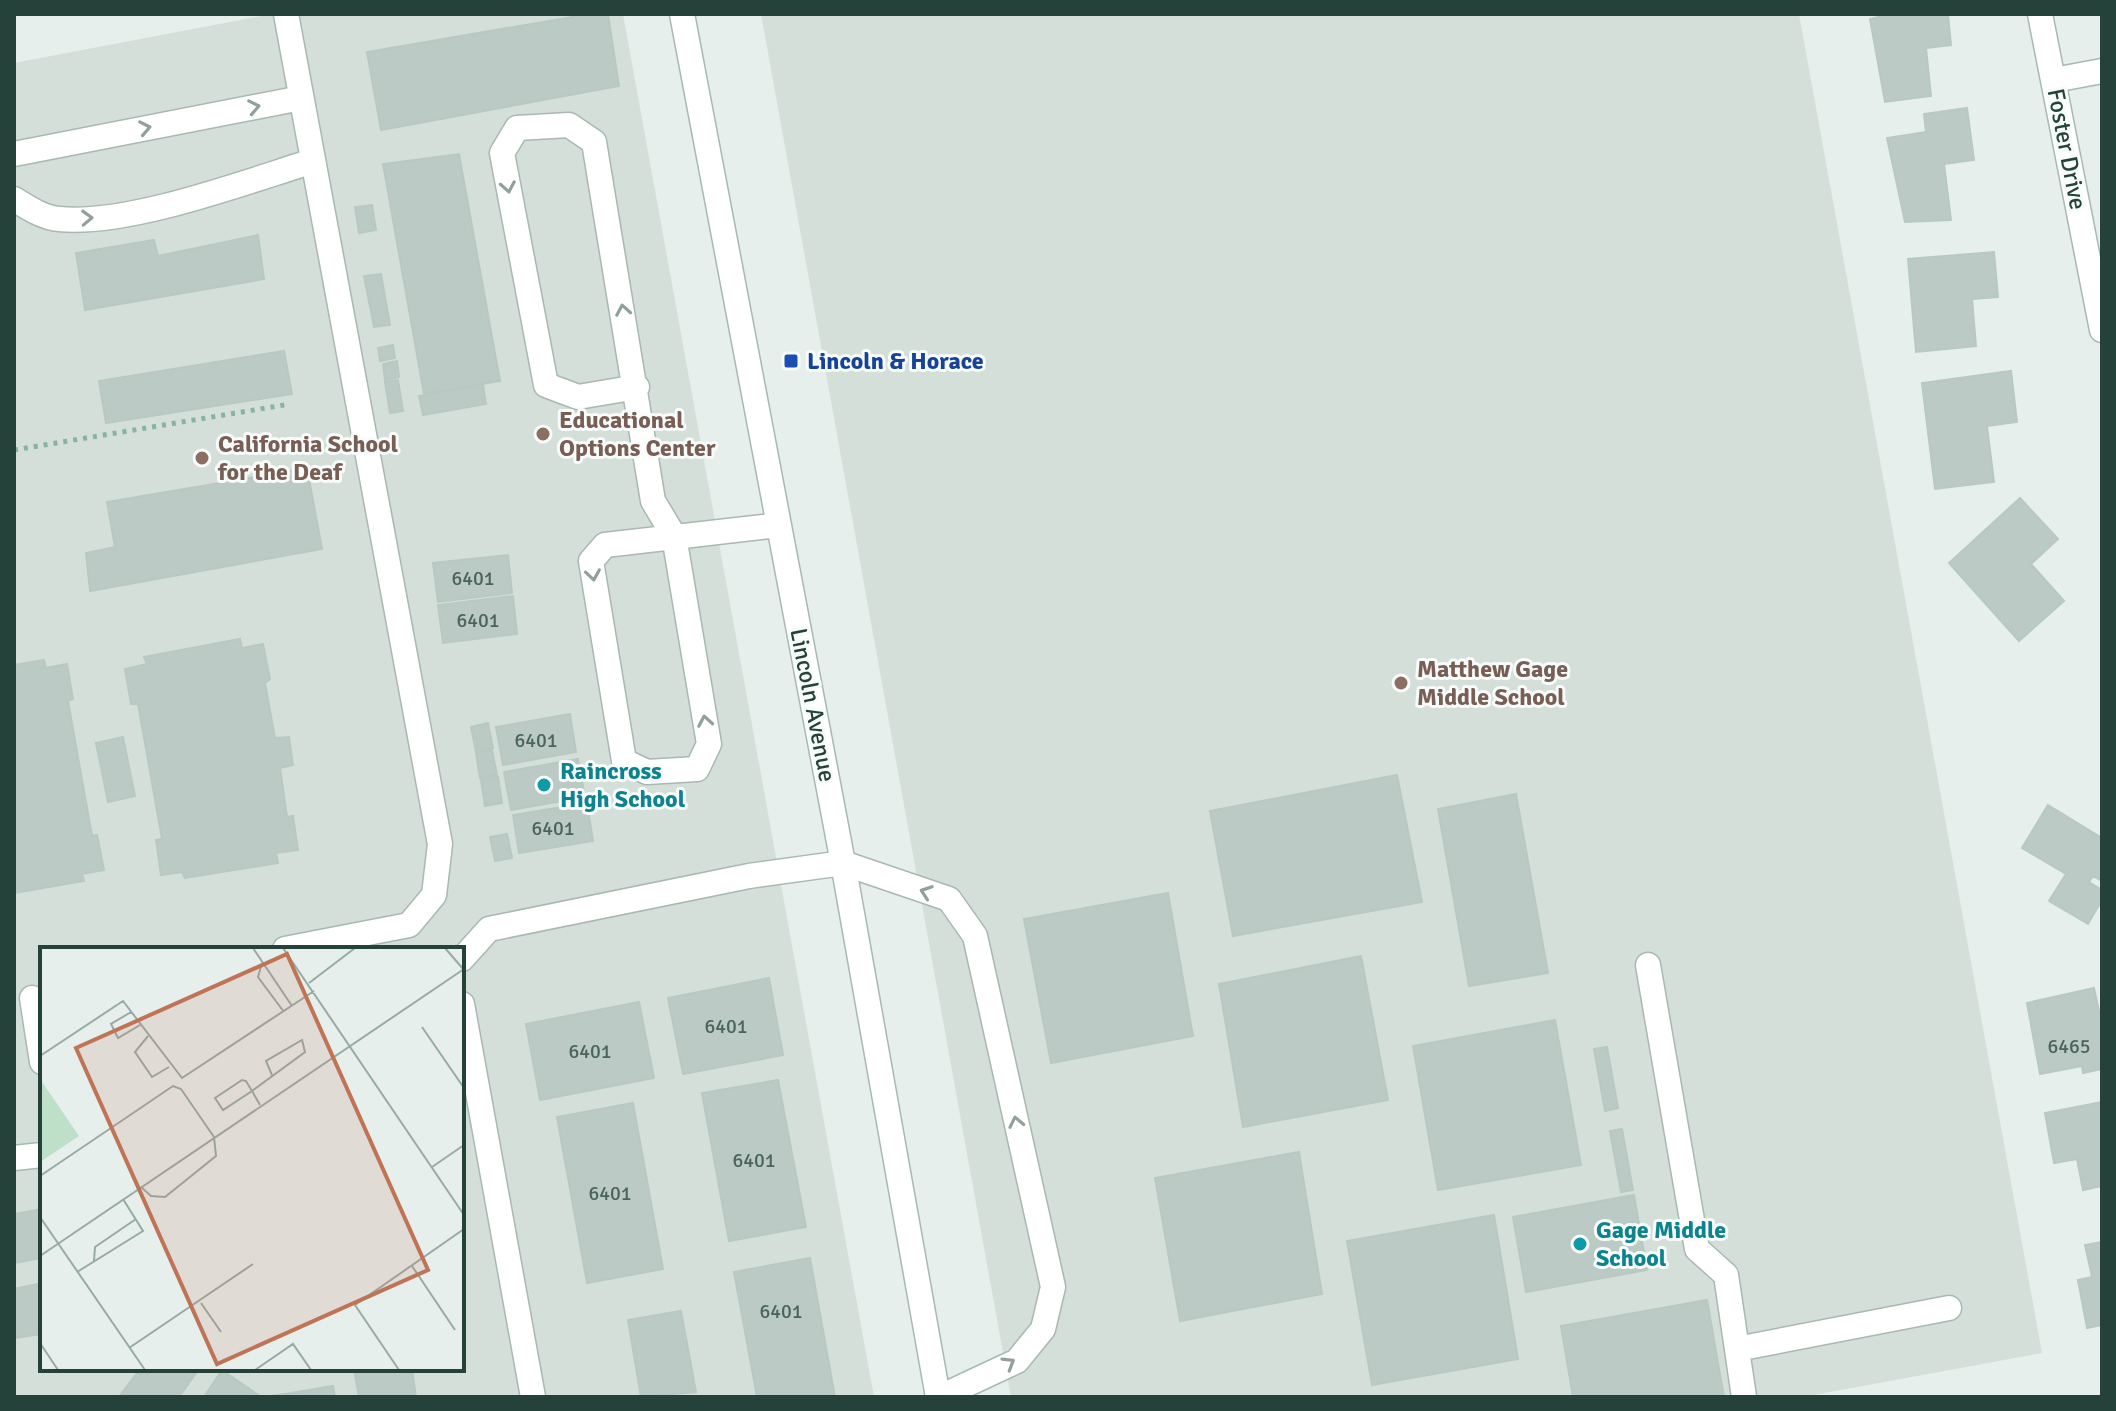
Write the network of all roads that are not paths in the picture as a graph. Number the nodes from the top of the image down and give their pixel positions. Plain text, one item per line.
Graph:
1 (286, 14) edge
2 (682, 14) edge
3 (2040, 14) edge
4 (2102, 71) edge
5 (2054, 80) junction
6 (301, 98) junction
7 (14, 154) edge
8 (313, 161) junction
9 (14, 199) edge
10 (2102, 330) edge
11 (637, 387) junction
12 (779, 525) junction
13 (674, 536) junction
14 (843, 863) junction
15 (338, 944) edge
16 (306, 947) edge
17 (464, 957) edge
18 (1648, 965) dead end
19 (29, 999) edge
20 (464, 1015) edge
21 (40, 1052) edge
22 (40, 1155) edge
23 (14, 1158) edge
24 (1949, 1308) dead end
25 (1737, 1349) junction
26 (533, 1397) edge
27 (939, 1397) edge
28 (1744, 1397) edge

1 - 6 street
2 - 12 street, Lincoln Avenue
3 - 5 street, Foster Drive
4 - 5 street
5 - 10 street, Foster Drive
7 -> 6 street
6 - 8 street
9 -> 8 street
8 - 15 street
11 -> 11 street
11 - 13 street
12 - 13 street
12 - 14 street, Lincoln Avenue
13 -> 13 street
14 - 17 street
14 - 27 street, Lincoln Avenue
27 -> 14 street
15 - 16 street
18 - 25 street
19 - 21 street
20 - 26 street
22 - 23 street
24 - 25 street
25 - 28 street

